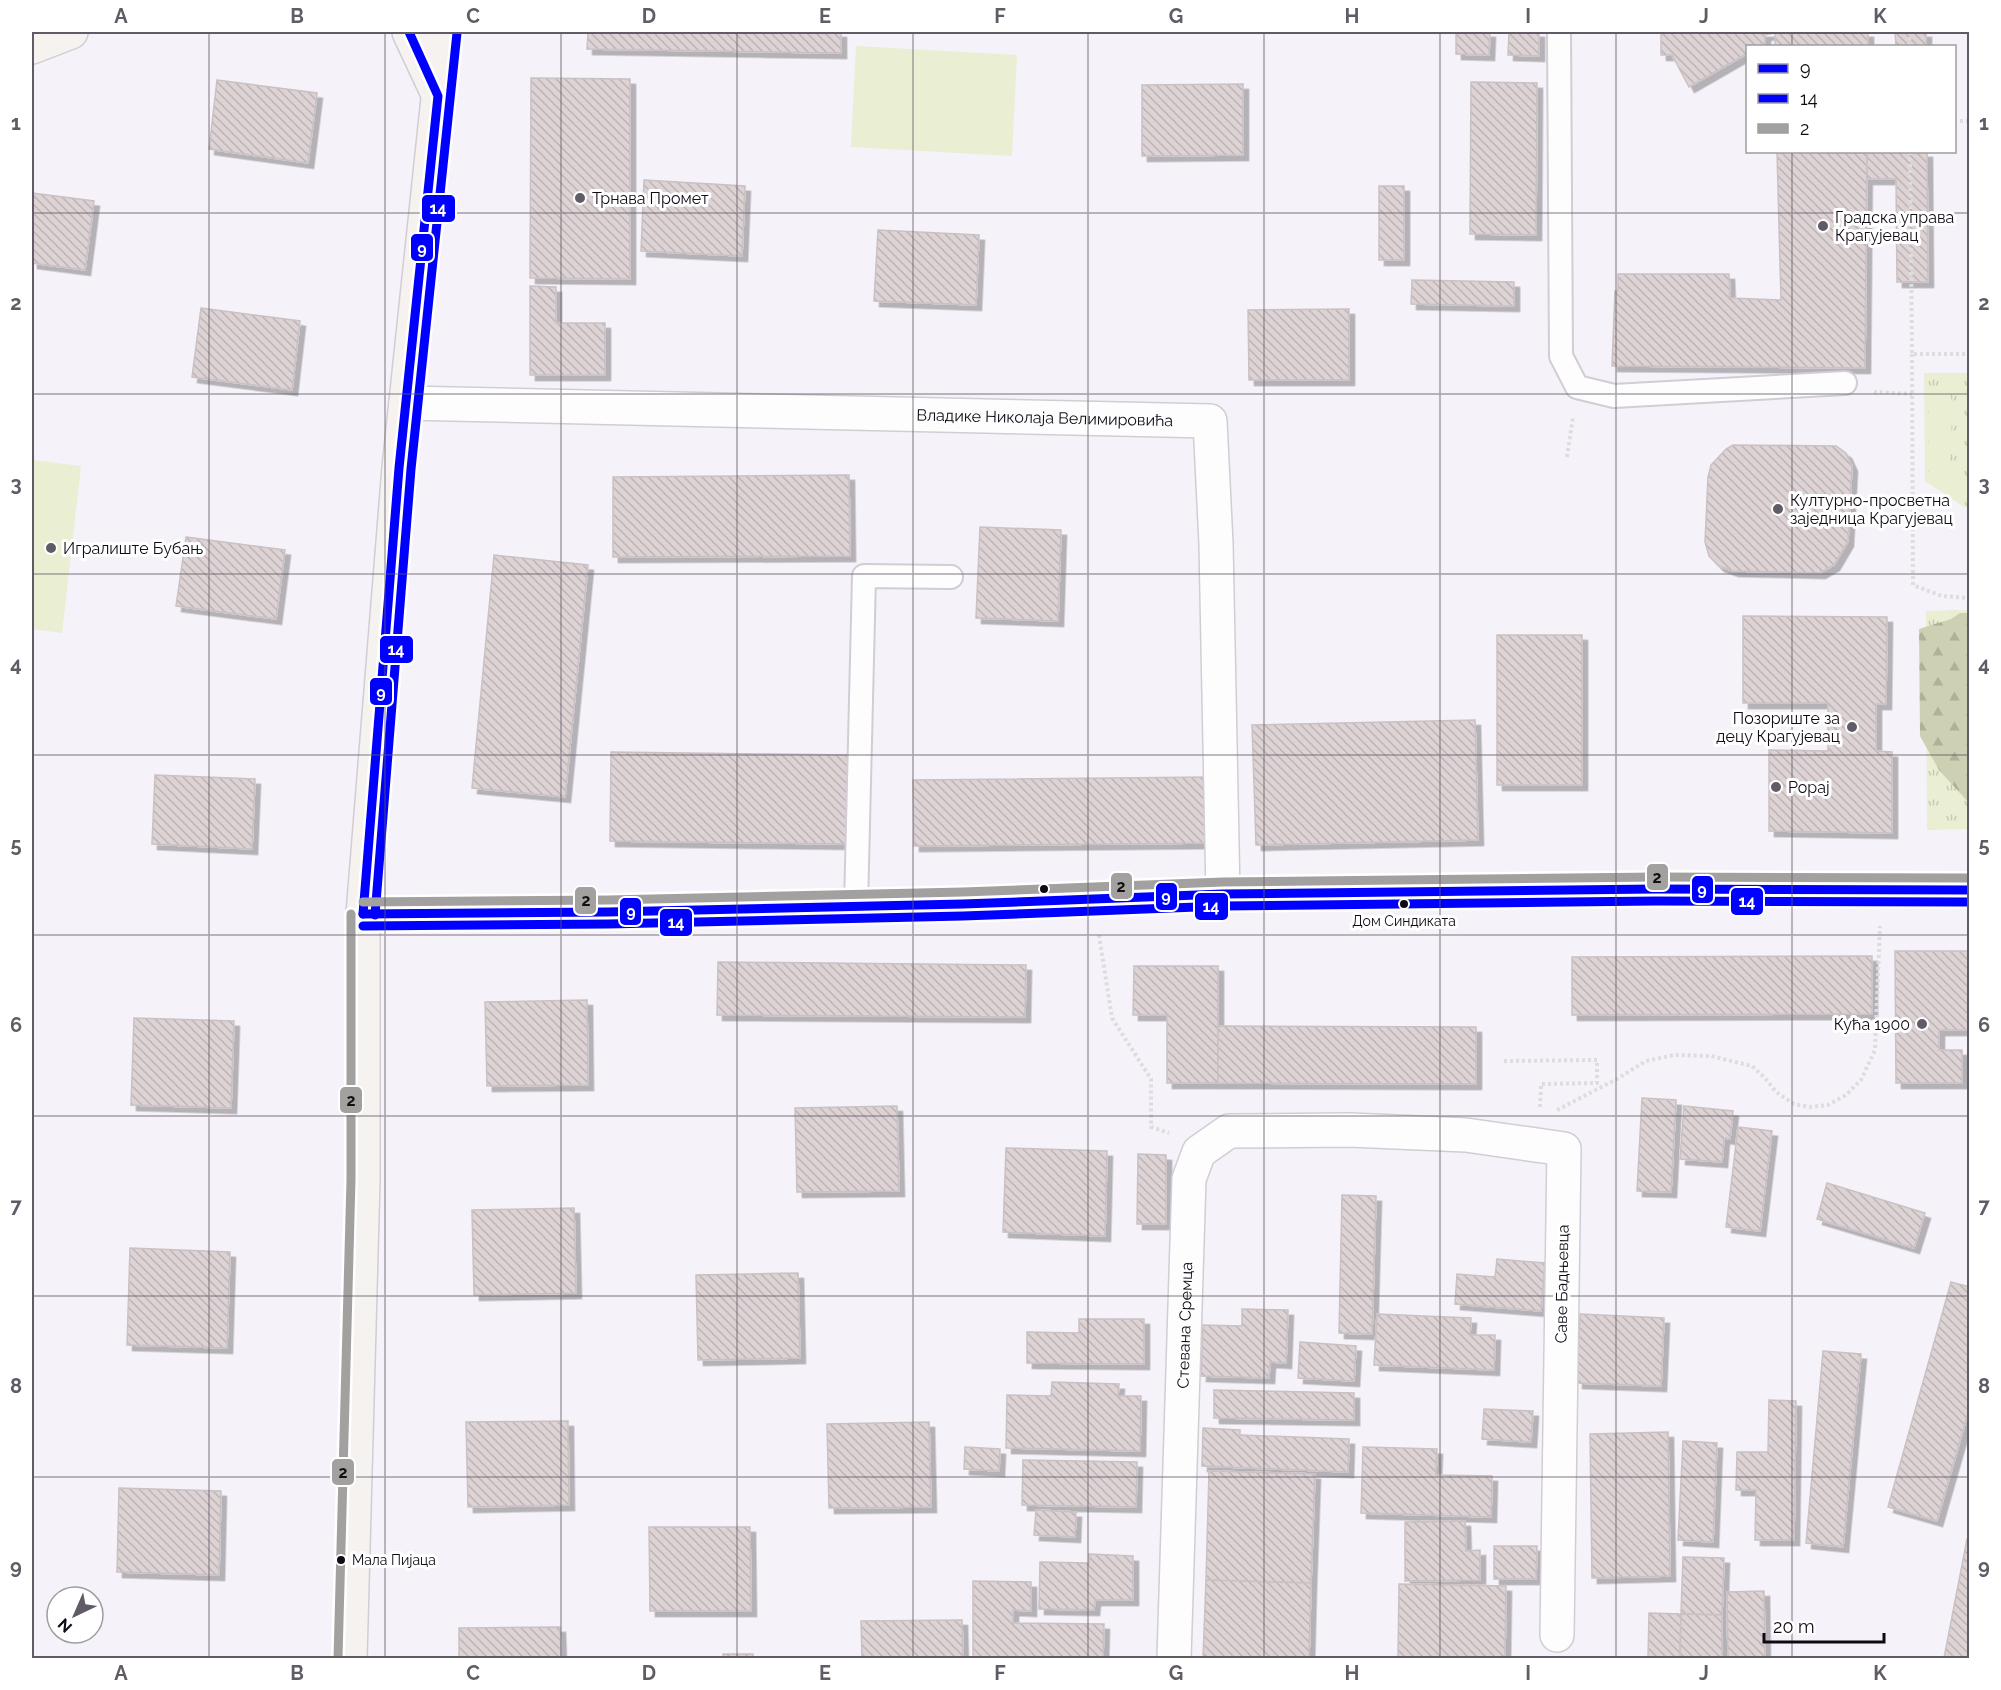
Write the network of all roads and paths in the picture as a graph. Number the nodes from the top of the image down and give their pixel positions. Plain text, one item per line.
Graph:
1 (71, 32) edge
2 (409, 32) edge
3 (445, 32) edge
4 (1559, 32) edge
5 (32, 47) edge
6 (438, 96) junction
7 (1910, 153) edge
8 (1912, 354) junction
9 (1970, 354) edge
10 (1845, 383) dead end
11 (406, 404) junction
12 (951, 577) dead end
13 (1970, 598) edge
14 (1881, 889) junction
15 (1970, 890) edge
16 (1223, 894) junction
17 (1093, 899) junction
18 (856, 906) junction
19 (363, 914) junction
20 (1504, 1060) dead end
21 (1541, 1084) dead end
22 (1551, 1113) dead end
23 (1151, 1127) dead end
24 (1350, 1130) joint
25 (1557, 1635) dead end
26 (350, 1659) edge
27 (1174, 1659) edge

1 - 5 main road
2 - 6 main road
3 - 6 main road
4 - 10 lane
6 - 11 main road
7 - 8 path
8 - 9 path
8 - 13 path
11 - 16 street, Владике Николаја Велимировића
11 - 19 main road
12 - 18 lane
14 - 15 main road
14 - 16 main road
14 - 22 path
16 - 17 main road
17 - 18 main road
17 - 23 path
18 - 19 main road
19 - 26 main road
20 - 21 path
24 - 25 street, Саве Бадњевца
24 - 27 street, Стевана Сремца

